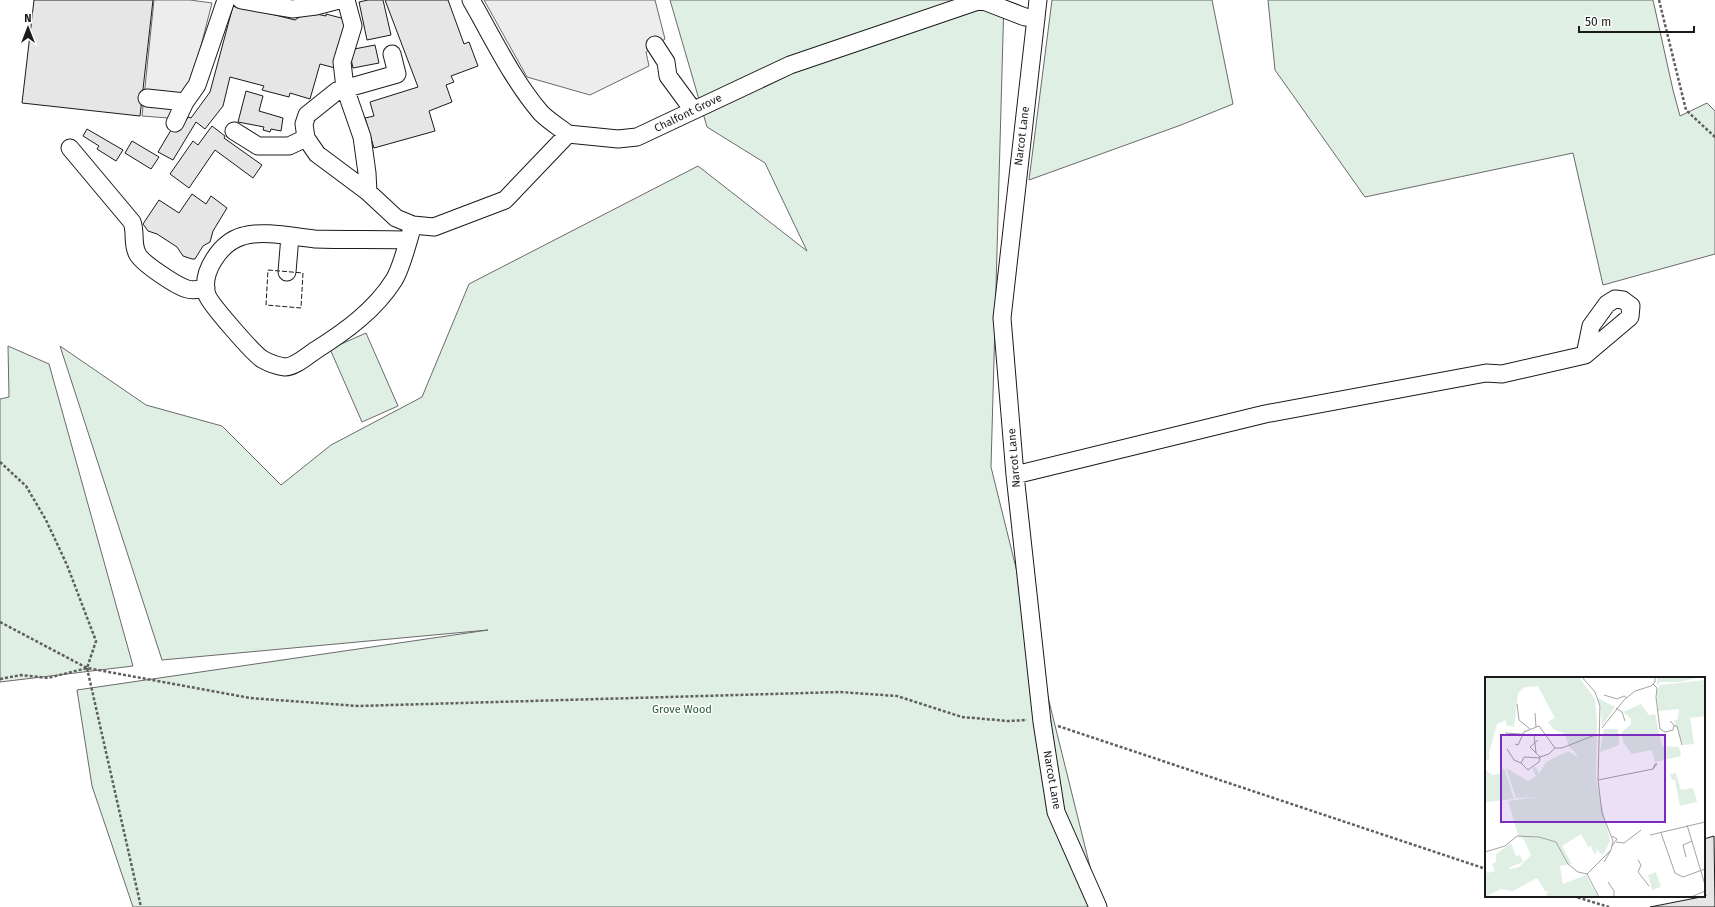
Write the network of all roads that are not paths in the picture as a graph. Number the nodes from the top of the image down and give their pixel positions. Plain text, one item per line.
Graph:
1 (226, 0) edge
2 (241, 0) edge
3 (339, 0) edge
4 (346, 0) edge
5 (472, 0) edge
6 (981, 0) edge
7 (1038, 0) edge
8 (1036, 19) junction
9 (656, 45) dead end
10 (392, 54) dead end
11 (345, 88) junction
12 (147, 98) dead end
13 (184, 102) junction
14 (693, 110) junction
15 (174, 123) dead end
16 (234, 131) dead end
17 (568, 134) junction
18 (306, 138) junction
19 (70, 148) dead end
20 (368, 192) junction
21 (410, 232) junction
22 (290, 236) junction
23 (287, 272) dead end
24 (206, 288) junction
25 (1585, 354) dead end
26 (1015, 475) junction
27 (1098, 907) edge

1 - 13 street
2 - 3 street
4 - 11 street
5 - 17 street
6 - 8 street, Chalfont Grove
6 - 14 street, Chalfont Grove
7 - 8 street, Narcot Lane
8 - 26 street, Narcot Lane
9 - 14 street
10 - 11 street
11 - 18 street
11 - 20 street
12 - 13 street
13 - 15 street
14 - 17 street, Chalfont Grove
16 - 18 street
17 - 21 street
18 - 20 street
19 - 24 street
20 - 21 street
21 - 22 street
21 - 24 street
22 - 23 street
22 - 24 street
25 - 26 street
26 - 27 street, Narcot Lane

